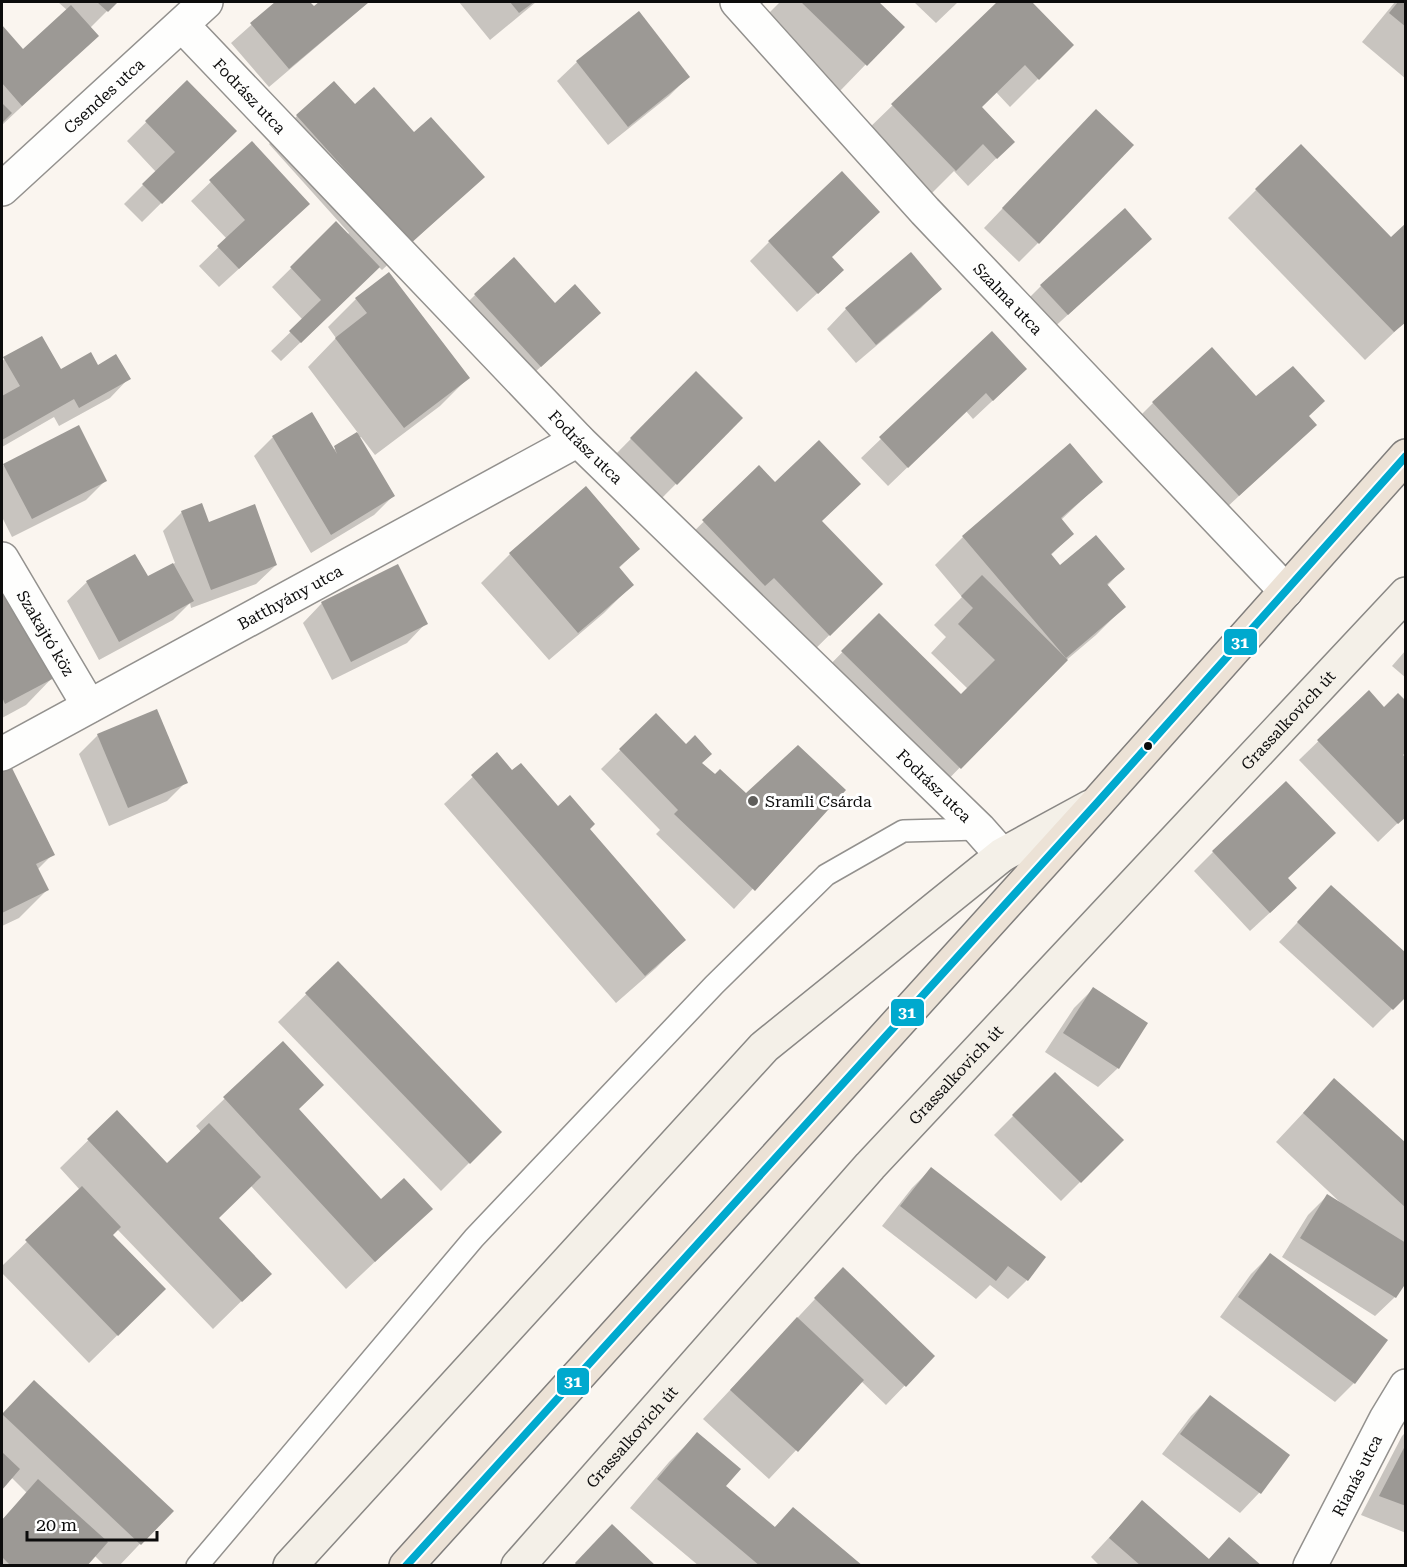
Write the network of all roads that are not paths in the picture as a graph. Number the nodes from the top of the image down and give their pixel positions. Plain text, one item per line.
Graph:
1 (206, 2) edge
2 (738, 2) edge
3 (182, 25) junction
4 (2, 189) edge
5 (578, 440) junction
6 (1406, 456) edge
7 (2, 559) edge
8 (1286, 591) junction
9 (1406, 594) edge
10 (89, 706) junction
11 (2, 754) edge
12 (1097, 803) junction
13 (979, 830) junction
14 (1002, 855) junction
15 (1406, 1386) edge
16 (197, 1566) edge
17 (290, 1566) edge
18 (406, 1566) edge
19 (518, 1566) edge
20 (1310, 1566) edge

1 - 3 street, Csendes utca
2 - 8 street, Szalma utca
3 - 4 street, Csendes utca
3 - 5 street, Fodrász utca
5 - 10 street, Batthyány utca
5 - 13 street, Fodrász utca
6 - 8 main road
7 - 10 street, Szakajtó köz
8 - 12 main road
9 - 19 street, Grassalkovich út
10 - 11 street, Batthyány utca
12 - 14 street
12 - 18 main road
13 - 14 street, Fodrász utca
13 - 16 lane
14 - 17 street
15 - 20 street, Rianás utca

